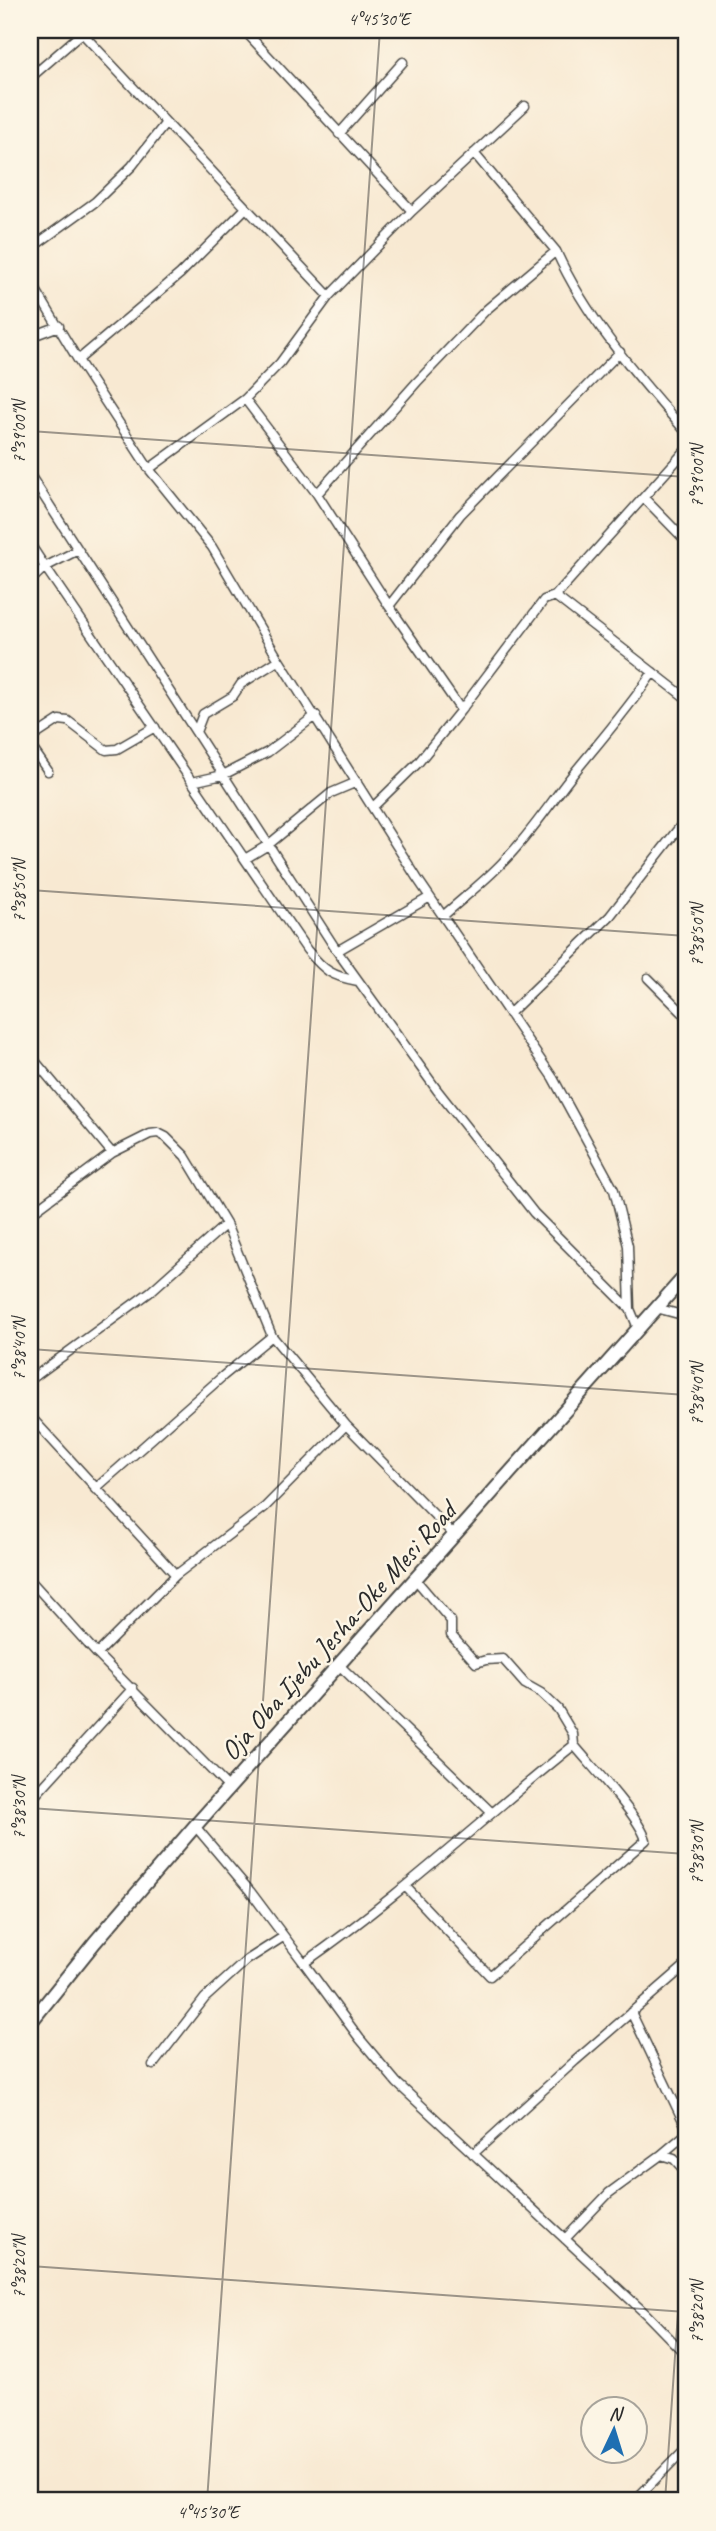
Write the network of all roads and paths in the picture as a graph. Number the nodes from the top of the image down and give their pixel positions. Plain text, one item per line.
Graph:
1 (244, 30) edge
2 (84, 31) edge
3 (30, 62) edge
4 (403, 62) dead end
5 (37, 71) junction
6 (30, 78) edge
7 (525, 106) dead end
8 (165, 124) junction
9 (339, 134) junction
10 (474, 153) junction
11 (246, 208) junction
12 (412, 211) junction
13 (30, 250) edge
14 (556, 251) junction
15 (30, 280) edge
16 (329, 296) junction
17 (59, 326) junction
18 (30, 337) edge
19 (620, 352) junction
20 (78, 359) junction
21 (245, 399) junction
22 (686, 432) edge
23 (686, 450) edge
24 (149, 469) junction
25 (30, 475) edge
26 (317, 494) junction
27 (644, 498) junction
28 (686, 541) edge
29 (30, 544) edge
30 (78, 550) junction
31 (45, 568) junction
32 (30, 581) edge
33 (555, 596) junction
34 (389, 606) junction
35 (279, 660) junction
36 (653, 672) junction
37 (686, 698) edge
38 (461, 710) junction
39 (316, 715) junction
40 (155, 727) junction
41 (196, 733) junction
42 (30, 739) edge
43 (30, 745) edge
44 (48, 772) dead end
45 (223, 775) junction
46 (192, 782) junction
47 (357, 782) junction
48 (373, 807) junction
49 (686, 819) edge
50 (268, 845) junction
51 (245, 859) junction
52 (430, 897) junction
53 (443, 916) junction
54 (337, 951) junction
55 (648, 978) dead end
56 (358, 981) junction
57 (509, 1014) junction
58 (686, 1016) edge
59 (30, 1055) edge
60 (112, 1153) junction
61 (30, 1214) edge
62 (226, 1224) junction
63 (686, 1275) edge
64 (656, 1308) junction
65 (630, 1309) junction
66 (686, 1316) edge
67 (638, 1328) junction
68 (272, 1336) junction
69 (30, 1380) edge
70 (30, 1416) edge
71 (346, 1425) junction
72 (95, 1489) junction
73 (456, 1536) junction
74 (176, 1575) junction
75 (30, 1580) edge
76 (416, 1580) junction
77 (97, 1654) junction
78 (340, 1666) junction
79 (133, 1688) junction
80 (574, 1745) junction
81 (230, 1788) junction
82 (30, 1801) edge
83 (491, 1812) junction
84 (195, 1826) junction
85 (405, 1886) junction
86 (283, 1937) junction
87 (304, 1963) junction
88 (686, 1965) edge
89 (631, 2012) junction
90 (30, 2023) edge
91 (153, 2065) dead end
92 (686, 2127) edge
93 (686, 2134) edge
94 (473, 2154) junction
95 (661, 2155) junction
96 (686, 2172) edge
97 (565, 2239) junction
98 (686, 2355) edge
99 (686, 2448) edge
100 (634, 2501) edge

1 - 9 street
2 - 5 street
2 - 8 street
3 - 5 street
4 - 9 street
5 - 6 street
7 - 10 street
8 - 11 street
8 - 13 street
9 - 12 street
10 - 12 street
10 - 14 street
11 - 16 street
11 - 20 street
12 - 16 street
14 - 19 street
14 - 26 street
15 - 17 street
16 - 21 street
17 - 18 street
17 - 20 street
19 - 22 street
19 - 34 street
20 - 24 street
21 - 24 street
21 - 26 street
23 - 27 street
24 - 35 street
25 - 30 street
26 - 34 street
27 - 28 street
27 - 33 street
29 - 31 street
30 - 31 street
30 - 41 street
31 - 32 street
31 - 40 street
33 - 36 street
33 - 38 street
34 - 38 street
35 - 39 street
35 - 41 street
36 - 37 street
36 - 53 street
38 - 48 street
39 - 45 street
39 - 47 street
40 - 42 street
40 - 46 street
41 - 45 street
43 - 44 street
45 - 46 street
45 - 50 street
46 - 51 street
47 - 48 street
47 - 50 street
48 - 52 street
49 - 57 street
50 - 51 street
50 - 54 street
51 - 56 street
52 - 53 street
52 - 54 street
53 - 57 street
54 - 56 street
55 - 58 street
56 - 65 street
57 - 65 street
59 - 60 street
60 - 61 street
60 - 62 street
62 - 68 street
62 - 69 street
63 - 64 main road, Oja Oba Ijebu Jesha-Oke Mesi Road
64 - 66 street
64 - 67 main road, Oja Oba Ijebu Jesha-Oke Mesi Road
65 - 67 street
67 - 73 main road, Oja Oba Ijebu Jesha-Oke Mesi Road
68 - 71 street
68 - 72 street
70 - 72 street
71 - 73 street
71 - 74 street
72 - 74 street
73 - 76 main road, Oja Oba Ijebu Jesha-Oke Mesi Road
74 - 77 street
75 - 77 street
76 - 78 main road, Oja Oba Ijebu Jesha-Oke Mesi Road
76 - 80 street
77 - 79 street
78 - 81 main road, Oja Oba Ijebu Jesha-Oke Mesi Road
78 - 83 street
79 - 81 street
79 - 82 street
80 - 83 street
80 - 85 street
81 - 84 main road, Oja Oba Ijebu Jesha-Oke Mesi Road
83 - 85 street
84 - 86 street
84 - 90 main road, Oja Oba Ijebu Jesha-Oke Mesi Road
85 - 87 street
86 - 87 street
86 - 91 street
87 - 94 street
88 - 89 street
89 - 92 street
89 - 94 street
93 - 95 street
94 - 97 street
95 - 96 street
95 - 97 street
97 - 98 street
99 - 100 street

